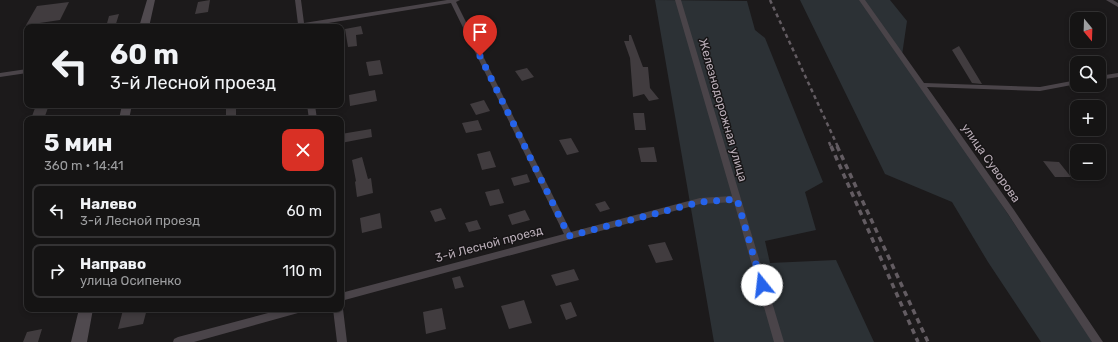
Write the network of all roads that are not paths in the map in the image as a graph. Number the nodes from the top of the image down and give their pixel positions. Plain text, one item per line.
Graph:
1 (151, 0) edge
2 (298, 0) edge
3 (454, 0) edge
4 (678, 0) edge
5 (862, 0) edge
6 (1109, 0) edge
7 (1118, 5) edge
8 (145, 24) edge
9 (300, 24) edge
10 (312, 24) edge
11 (24, 71) edge
12 (0, 75) edge
13 (1118, 75) edge
14 (1106, 77) edge
15 (1070, 83) edge
16 (921, 85) junction
17 (737, 199) junction
18 (569, 236) junction
19 (344, 296) edge
20 (85, 312) edge
21 (287, 312) edge
22 (338, 312) edge
23 (79, 342) edge
24 (178, 342) edge
25 (342, 342) edge
26 (779, 342) edge
27 (1098, 342) edge

1 - 8 street
2 - 9 street
3 - 10 street
3 - 18 street
4 - 17 street, Железнодорожная улица
5 - 16 street, улица Суворова
6 - 7 street
11 - 12 street
13 - 14 street
15 - 16 street
16 - 27 street, улица Суворова
17 - 18 street, 3-й Лесной проезд
17 - 26 street, Железнодорожная улица
18 - 19 street, 3-й Лесной проезд
20 - 23 street
21 - 24 street
22 - 25 street

